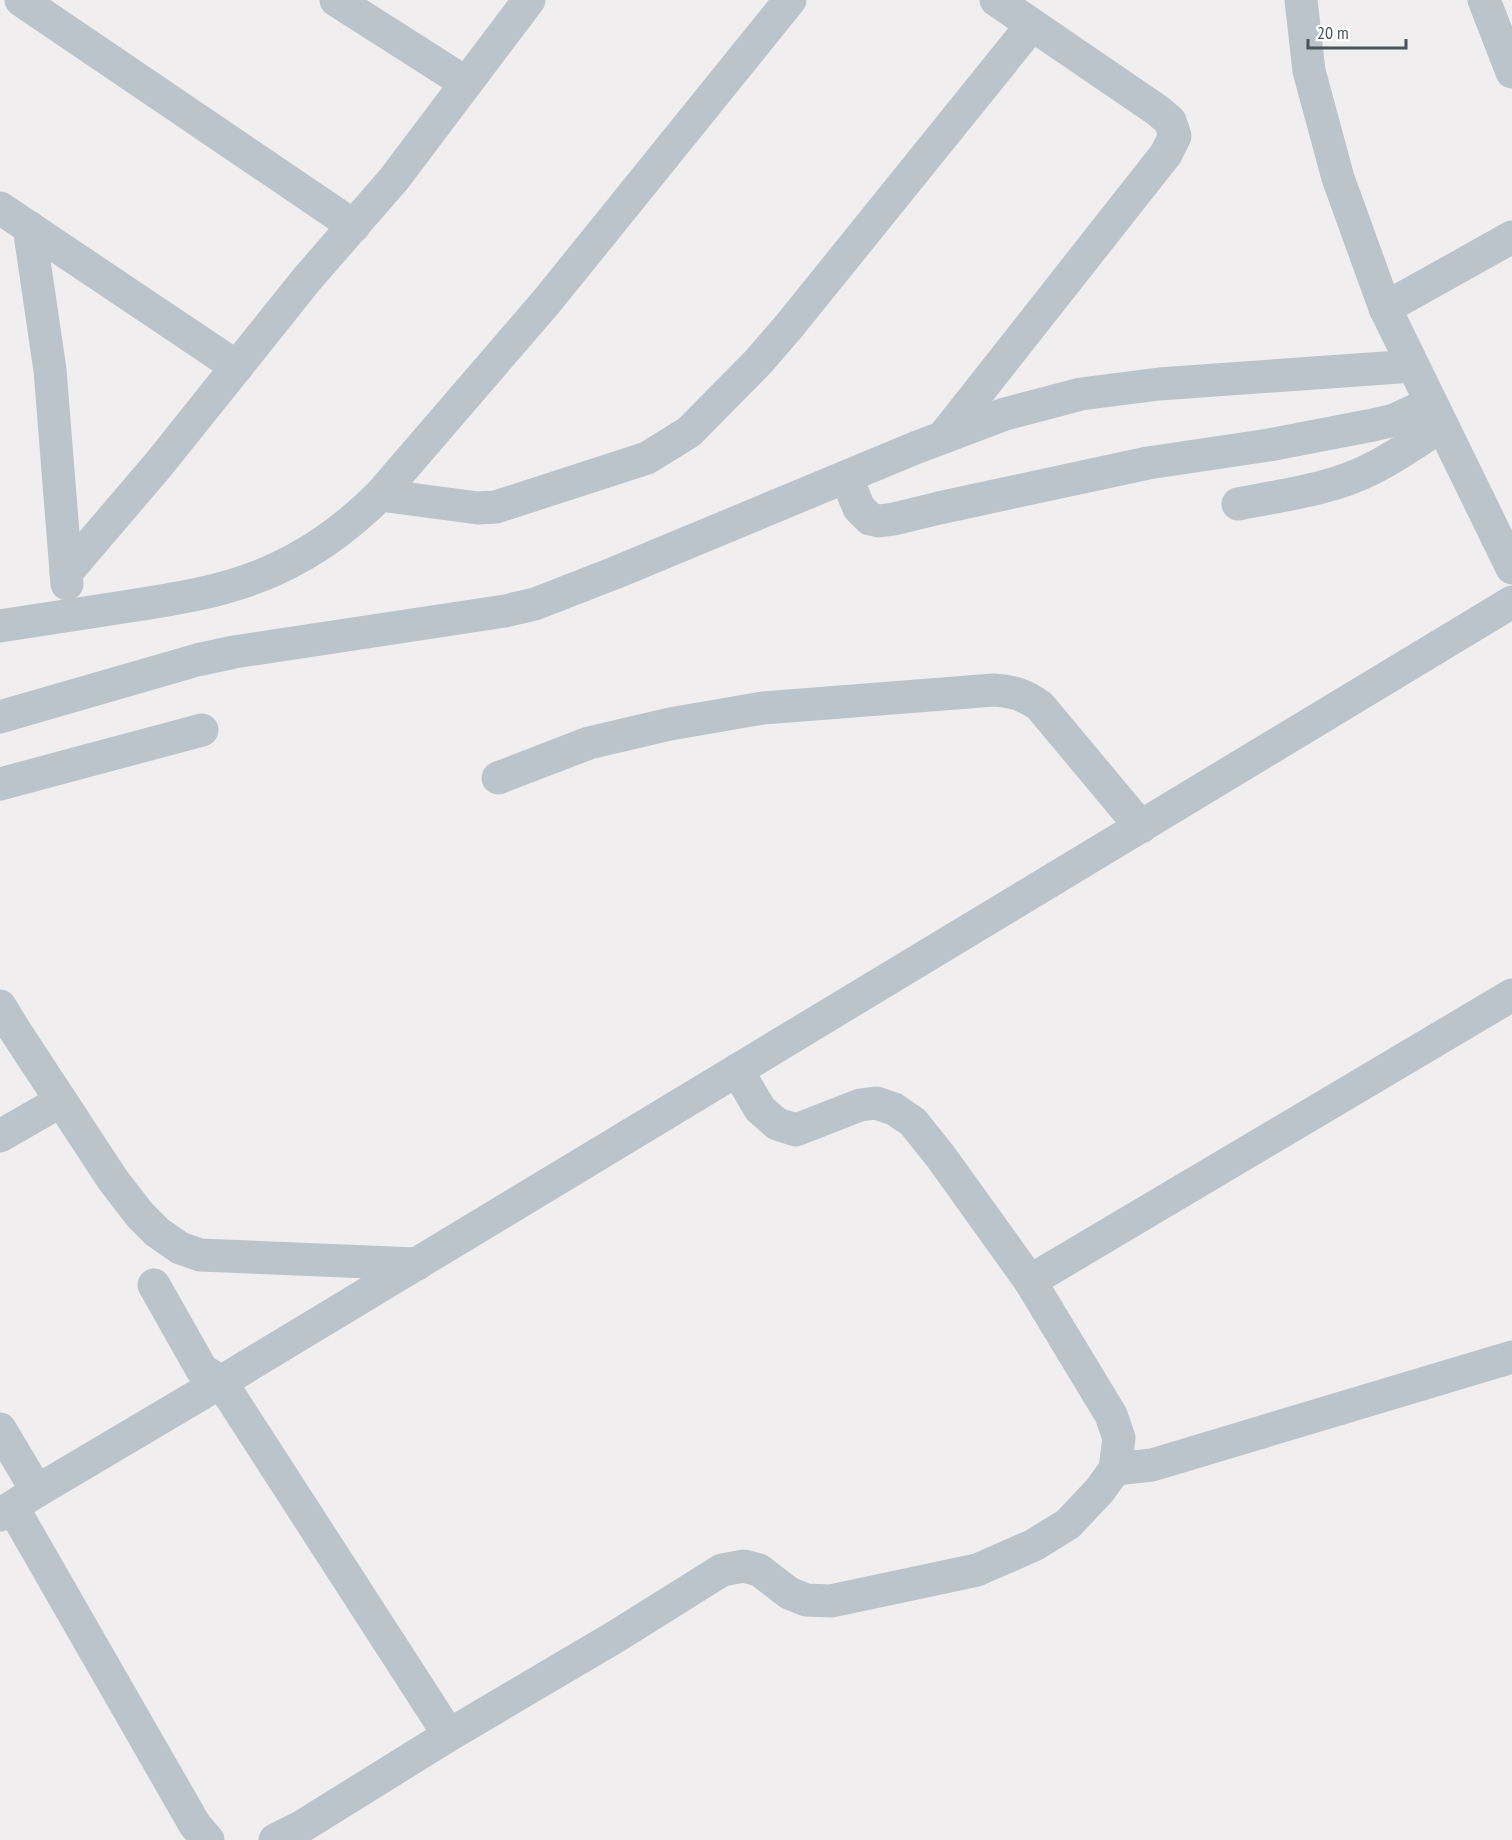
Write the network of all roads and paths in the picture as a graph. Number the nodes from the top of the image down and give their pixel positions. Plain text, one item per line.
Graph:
1 (21, 0) edge
2 (336, 0) edge
3 (529, 0) edge
4 (790, 0) edge
5 (996, 0) edge
6 (1301, 0) edge
7 (1484, 0) edge
8 (1032, 25) junction
9 (1511, 69) edge
10 (466, 83) junction
11 (0, 208) edge
12 (354, 226) junction
13 (29, 227) junction
14 (1512, 237) edge
15 (1384, 308) junction
16 (1413, 366) junction
17 (237, 367) junction
18 (1436, 414) junction
19 (943, 437) junction
20 (846, 477) junction
21 (380, 495) junction
22 (1238, 504) dead end
23 (1512, 568) edge
24 (66, 573) junction
25 (1512, 602) edge
26 (70, 615) junction
27 (0, 626) edge
28 (0, 717) edge
29 (202, 730) dead end
30 (498, 778) dead end
31 (0, 784) edge
32 (1141, 826) junction
33 (1512, 995) edge
34 (0, 1006) edge
35 (737, 1070) junction
36 (61, 1101) junction
37 (0, 1136) edge
38 (417, 1264) junction
39 (1030, 1281) junction
40 (154, 1285) dead end
41 (1512, 1357) edge
42 (221, 1382) junction
43 (0, 1430) edge
44 (1115, 1469) junction
45 (17, 1505) edge
46 (449, 1736) junction
47 (208, 1840) edge
48 (275, 1840) edge

1 - 12 street
2 - 10 street
3 - 10 street
4 - 21 street
5 - 8 street
6 - 15 street
7 - 9 street
8 - 19 street
8 - 21 street
10 - 12 street
11 - 13 street
12 - 17 street
13 - 17 street
13 - 24 street
14 - 15 street
15 - 16 street
16 - 18 street
16 - 19 street
17 - 24 street
18 - 20 street
18 - 22 street
18 - 23 street
19 - 20 street
20 - 28 street
21 - 26 street
24 - 26 street
25 - 32 street
26 - 27 street
29 - 31 street
30 - 32 street
32 - 35 street
33 - 39 street
34 - 36 street
35 - 38 street
35 - 39 street
36 - 37 street
36 - 38 street
38 - 42 street
39 - 44 street
40 - 42 street
41 - 44 street
42 - 45 street
42 - 46 street
43 - 45 street
44 - 46 street
45 - 47 street
46 - 48 street

